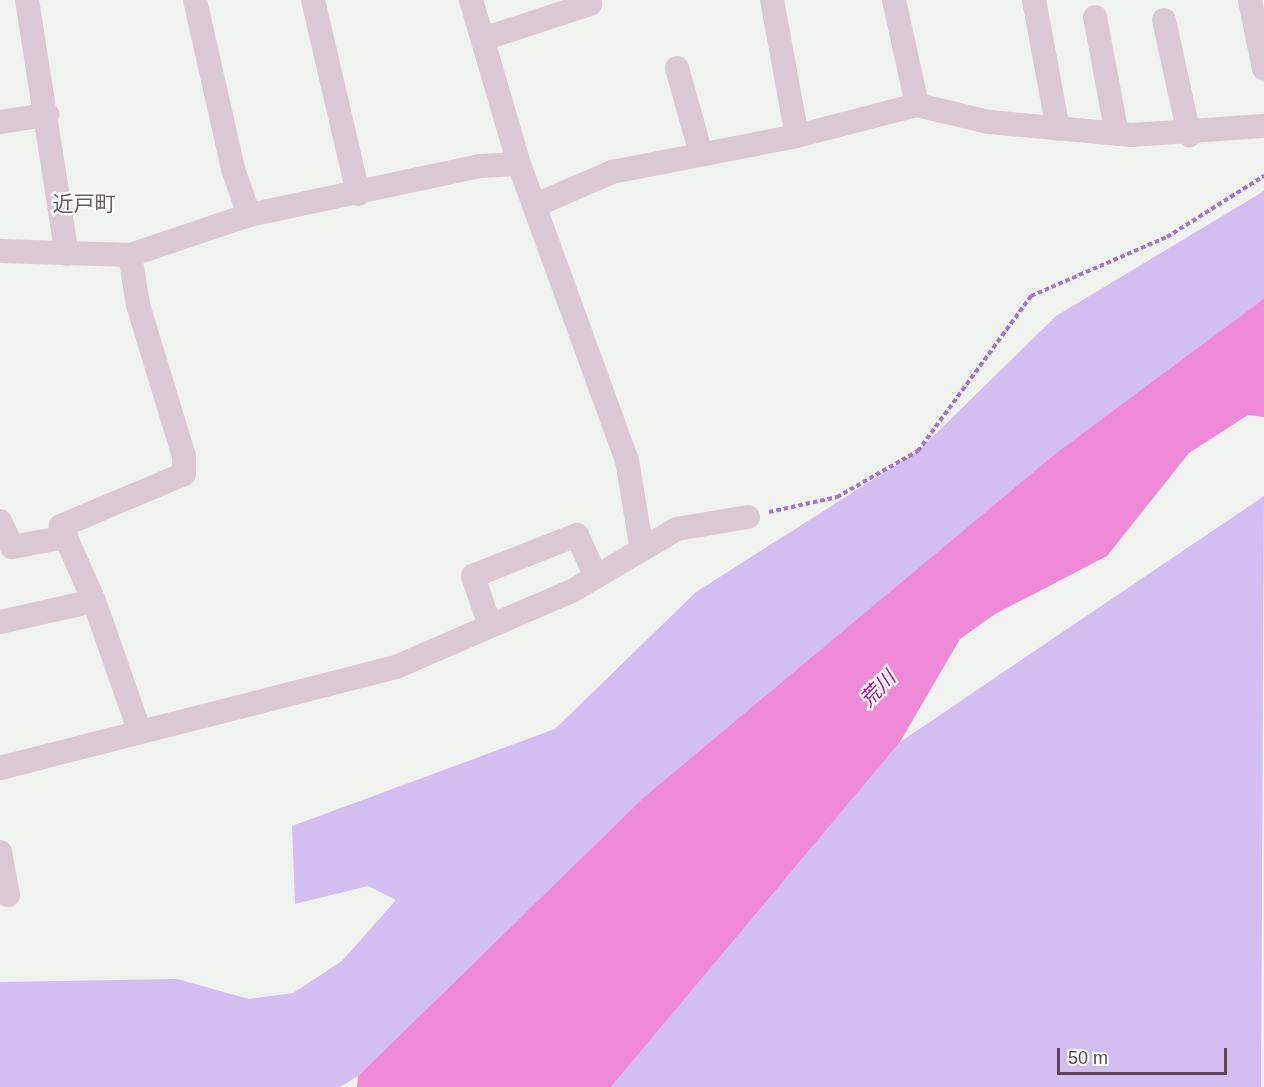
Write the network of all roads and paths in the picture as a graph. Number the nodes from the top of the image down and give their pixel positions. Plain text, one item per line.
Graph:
1 (27, 0) edge
2 (195, 0) edge
3 (313, 0) edge
4 (471, 0) edge
5 (772, 0) edge
6 (894, 0) edge
7 (1034, 0) edge
8 (1250, 0) edge
9 (582, 4) edge
10 (1095, 17) dead end
11 (1164, 20) dead end
12 (483, 39) junction
13 (677, 68) dead end
14 (1264, 69) edge
15 (917, 105) junction
16 (47, 115) junction
17 (0, 122) edge
18 (1264, 126) edge
19 (1058, 129) junction
20 (1117, 134) junction
21 (1189, 135) junction
22 (797, 136) junction
23 (700, 154) junction
24 (519, 164) junction
25 (1264, 176) edge
26 (358, 194) junction
27 (536, 205) junction
28 (249, 215) junction
29 (0, 251) edge
30 (67, 254) junction
31 (130, 255) junction
32 (748, 517) joint
33 (0, 521) edge
34 (66, 537) junction
35 (641, 545) junction
36 (596, 577) junction
37 (94, 601) junction
38 (0, 622) edge
39 (490, 626) junction
40 (140, 732) junction
41 (0, 768) edge
42 (0, 852) edge
43 (8, 895) dead end

1 - 16 street
2 - 28 street
3 - 26 street
4 - 12 street
5 - 22 street
6 - 15 street
7 - 19 street
8 - 14 street
9 - 12 street
10 - 20 street
11 - 21 street
12 - 24 street
13 - 23 street
15 - 19 street
15 - 22 street
16 - 17 street
16 - 30 street
18 - 21 street
19 - 20 street
20 - 21 street
22 - 23 street
23 - 27 street
24 - 26 street
24 - 27 street
25 - 32 path
26 - 28 street
27 - 35 street
28 - 31 street
29 - 30 street
30 - 31 street
31 - 34 street
32 - 35 street
33 - 34 street
34 - 37 street
35 - 36 street
36 - 39 street
36 - 39 street
37 - 38 street
37 - 40 street
39 - 40 street
40 - 41 street
42 - 43 street

